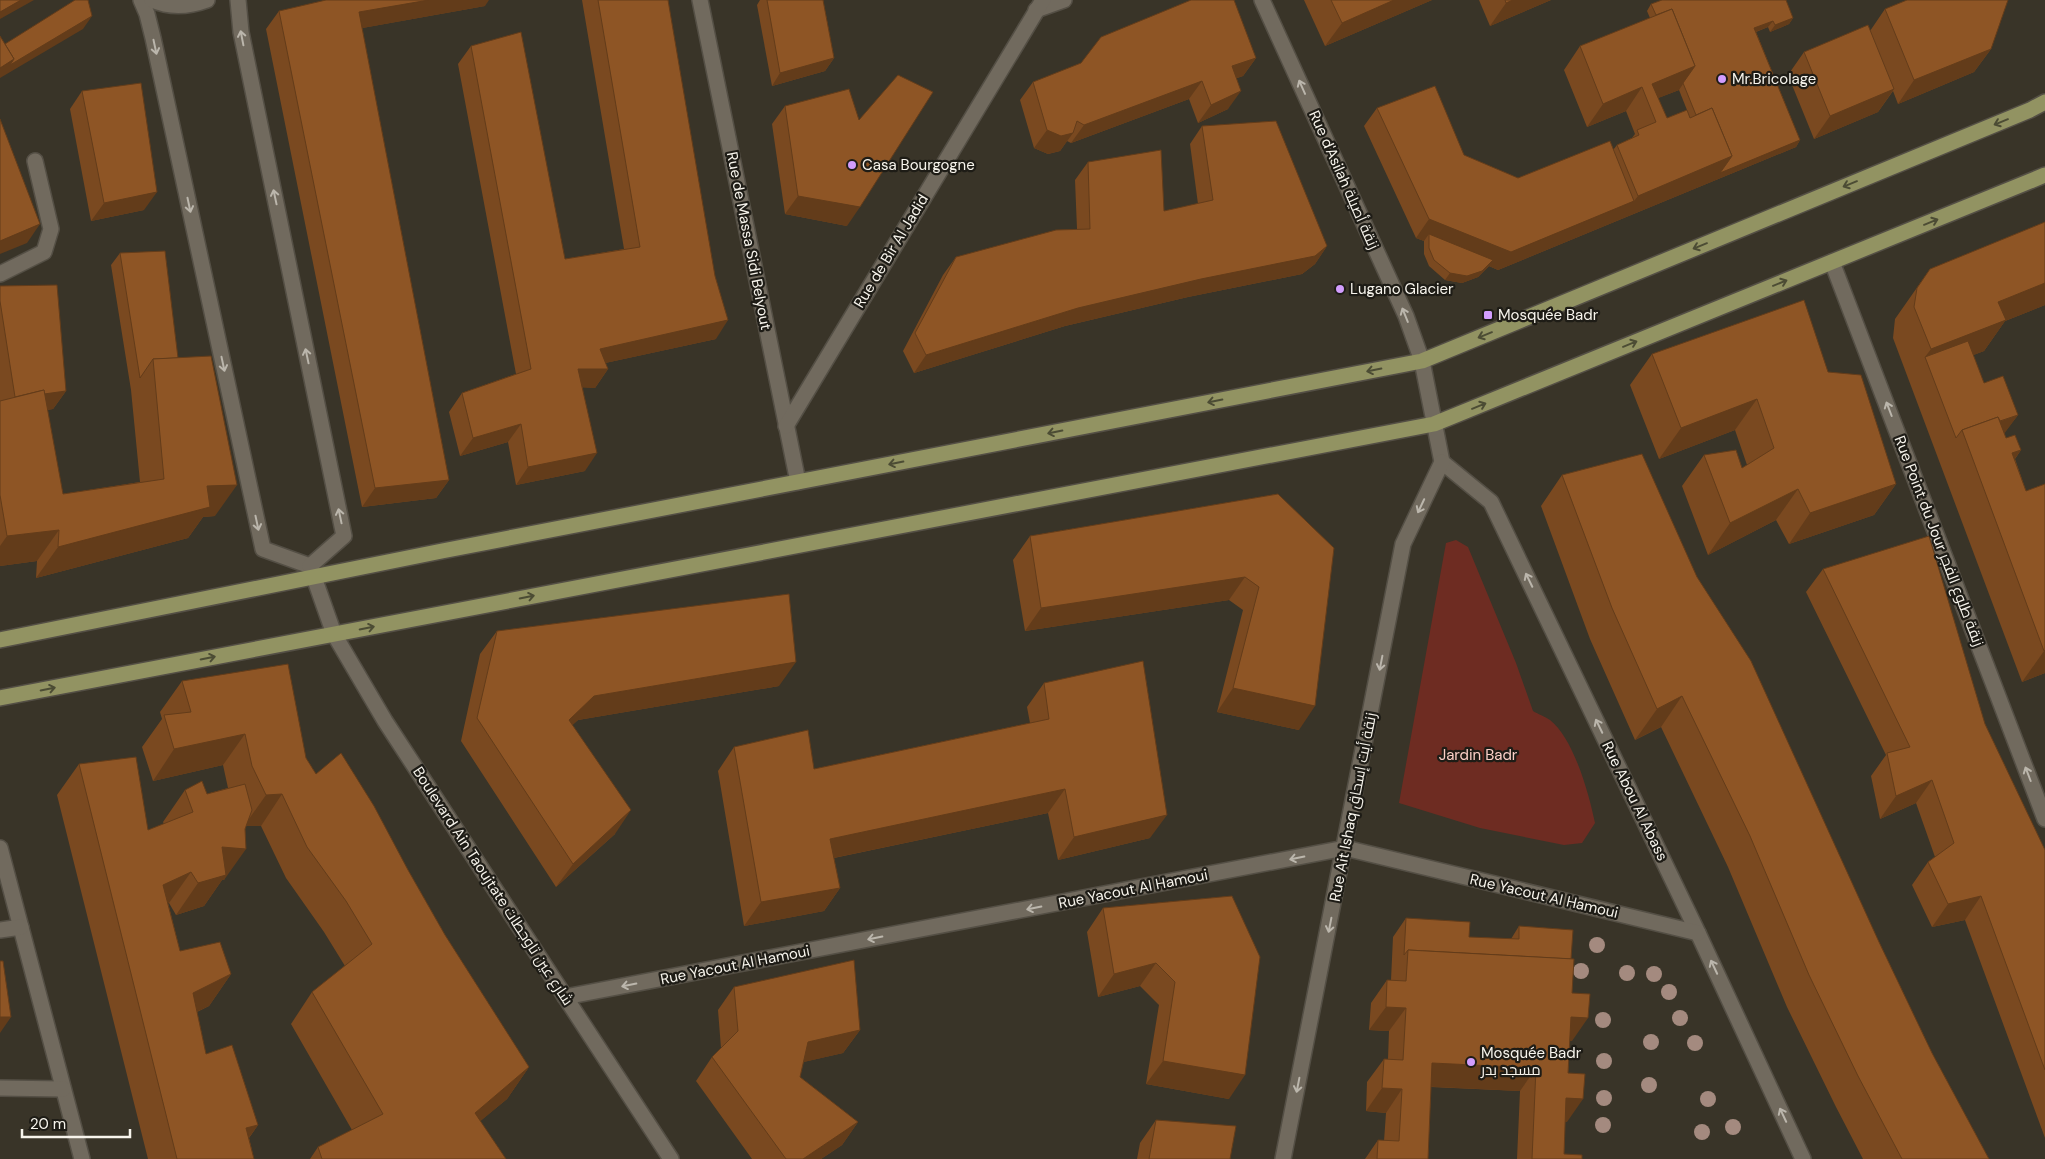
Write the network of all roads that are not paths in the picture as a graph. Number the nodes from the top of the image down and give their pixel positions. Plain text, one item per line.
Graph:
1 (141, 0) edge
2 (152, 0) edge
3 (207, 0) edge
4 (238, 0) edge
5 (700, 0) edge
6 (1064, 0) edge
7 (1262, 0) edge
8 (1040, 5) edge
9 (2045, 102) edge
10 (35, 161) dead end
11 (2045, 175) edge
12 (1832, 262) junction
13 (0, 274) edge
14 (1422, 361) junction
15 (1434, 424) junction
16 (786, 426) junction
17 (1442, 462) junction
18 (798, 482) junction
19 (312, 572) junction
20 (334, 634) junction
21 (0, 640) edge
22 (0, 698) edge
23 (2045, 819) edge
24 (0, 848) edge
25 (1345, 848) junction
26 (21, 928) junction
27 (0, 930) edge
28 (1698, 933) junction
29 (565, 997) junction
30 (0, 1088) edge
31 (63, 1089) junction
32 (82, 1159) edge
33 (671, 1159) edge
34 (1284, 1159) edge
35 (1803, 1159) edge

1 -> 19 street
2 - 3 street
19 -> 4 street
5 - 16 street, Rue de Massa Sidi Belyout
6 - 8 street
14 -> 7 street, Rue d'Asilah زنقة أصيلة
8 - 16 street, Rue de Bir Al Jadid
9 -> 14 main road
10 - 13 street
12 -> 11 main road
15 -> 12 main road
23 -> 12 street, Rue Point du Jour زنقة طلوع الفجر
14 - 15 street, Rue d'Asilah زنقة أصيلة
14 -> 18 main road
15 - 17 street, Rue d'Asilah زنقة أصيلة
20 -> 15 main road
16 - 18 street, Rue de Massa Sidi Belyout
17 -> 25 street, Rue Ait Ishaq زنقة أيت إسحاق
28 -> 17 street, Rue Abou Al Abass
18 - 19 main road
19 - 20 street, Boulevard Ain Taoujtate شارع عين تاوجطات
19 - 21 main road
22 -> 20 main road
20 - 29 street, Boulevard Ain Taoujtate شارع عين تاوجطات
24 - 26 street
25 - 28 street, Rue Yacout Al Hamoui
25 -> 29 street, Rue Yacout Al Hamoui
25 -> 34 street, Rue Ait Ishaq زنقة أيت إسحاق
26 - 27 street
26 - 31 street
35 -> 28 street, Rue Abou Al Abass
29 - 33 street, Boulevard Ain Taoujtate شارع عين تاوجطات
30 - 31 street
31 - 32 street

